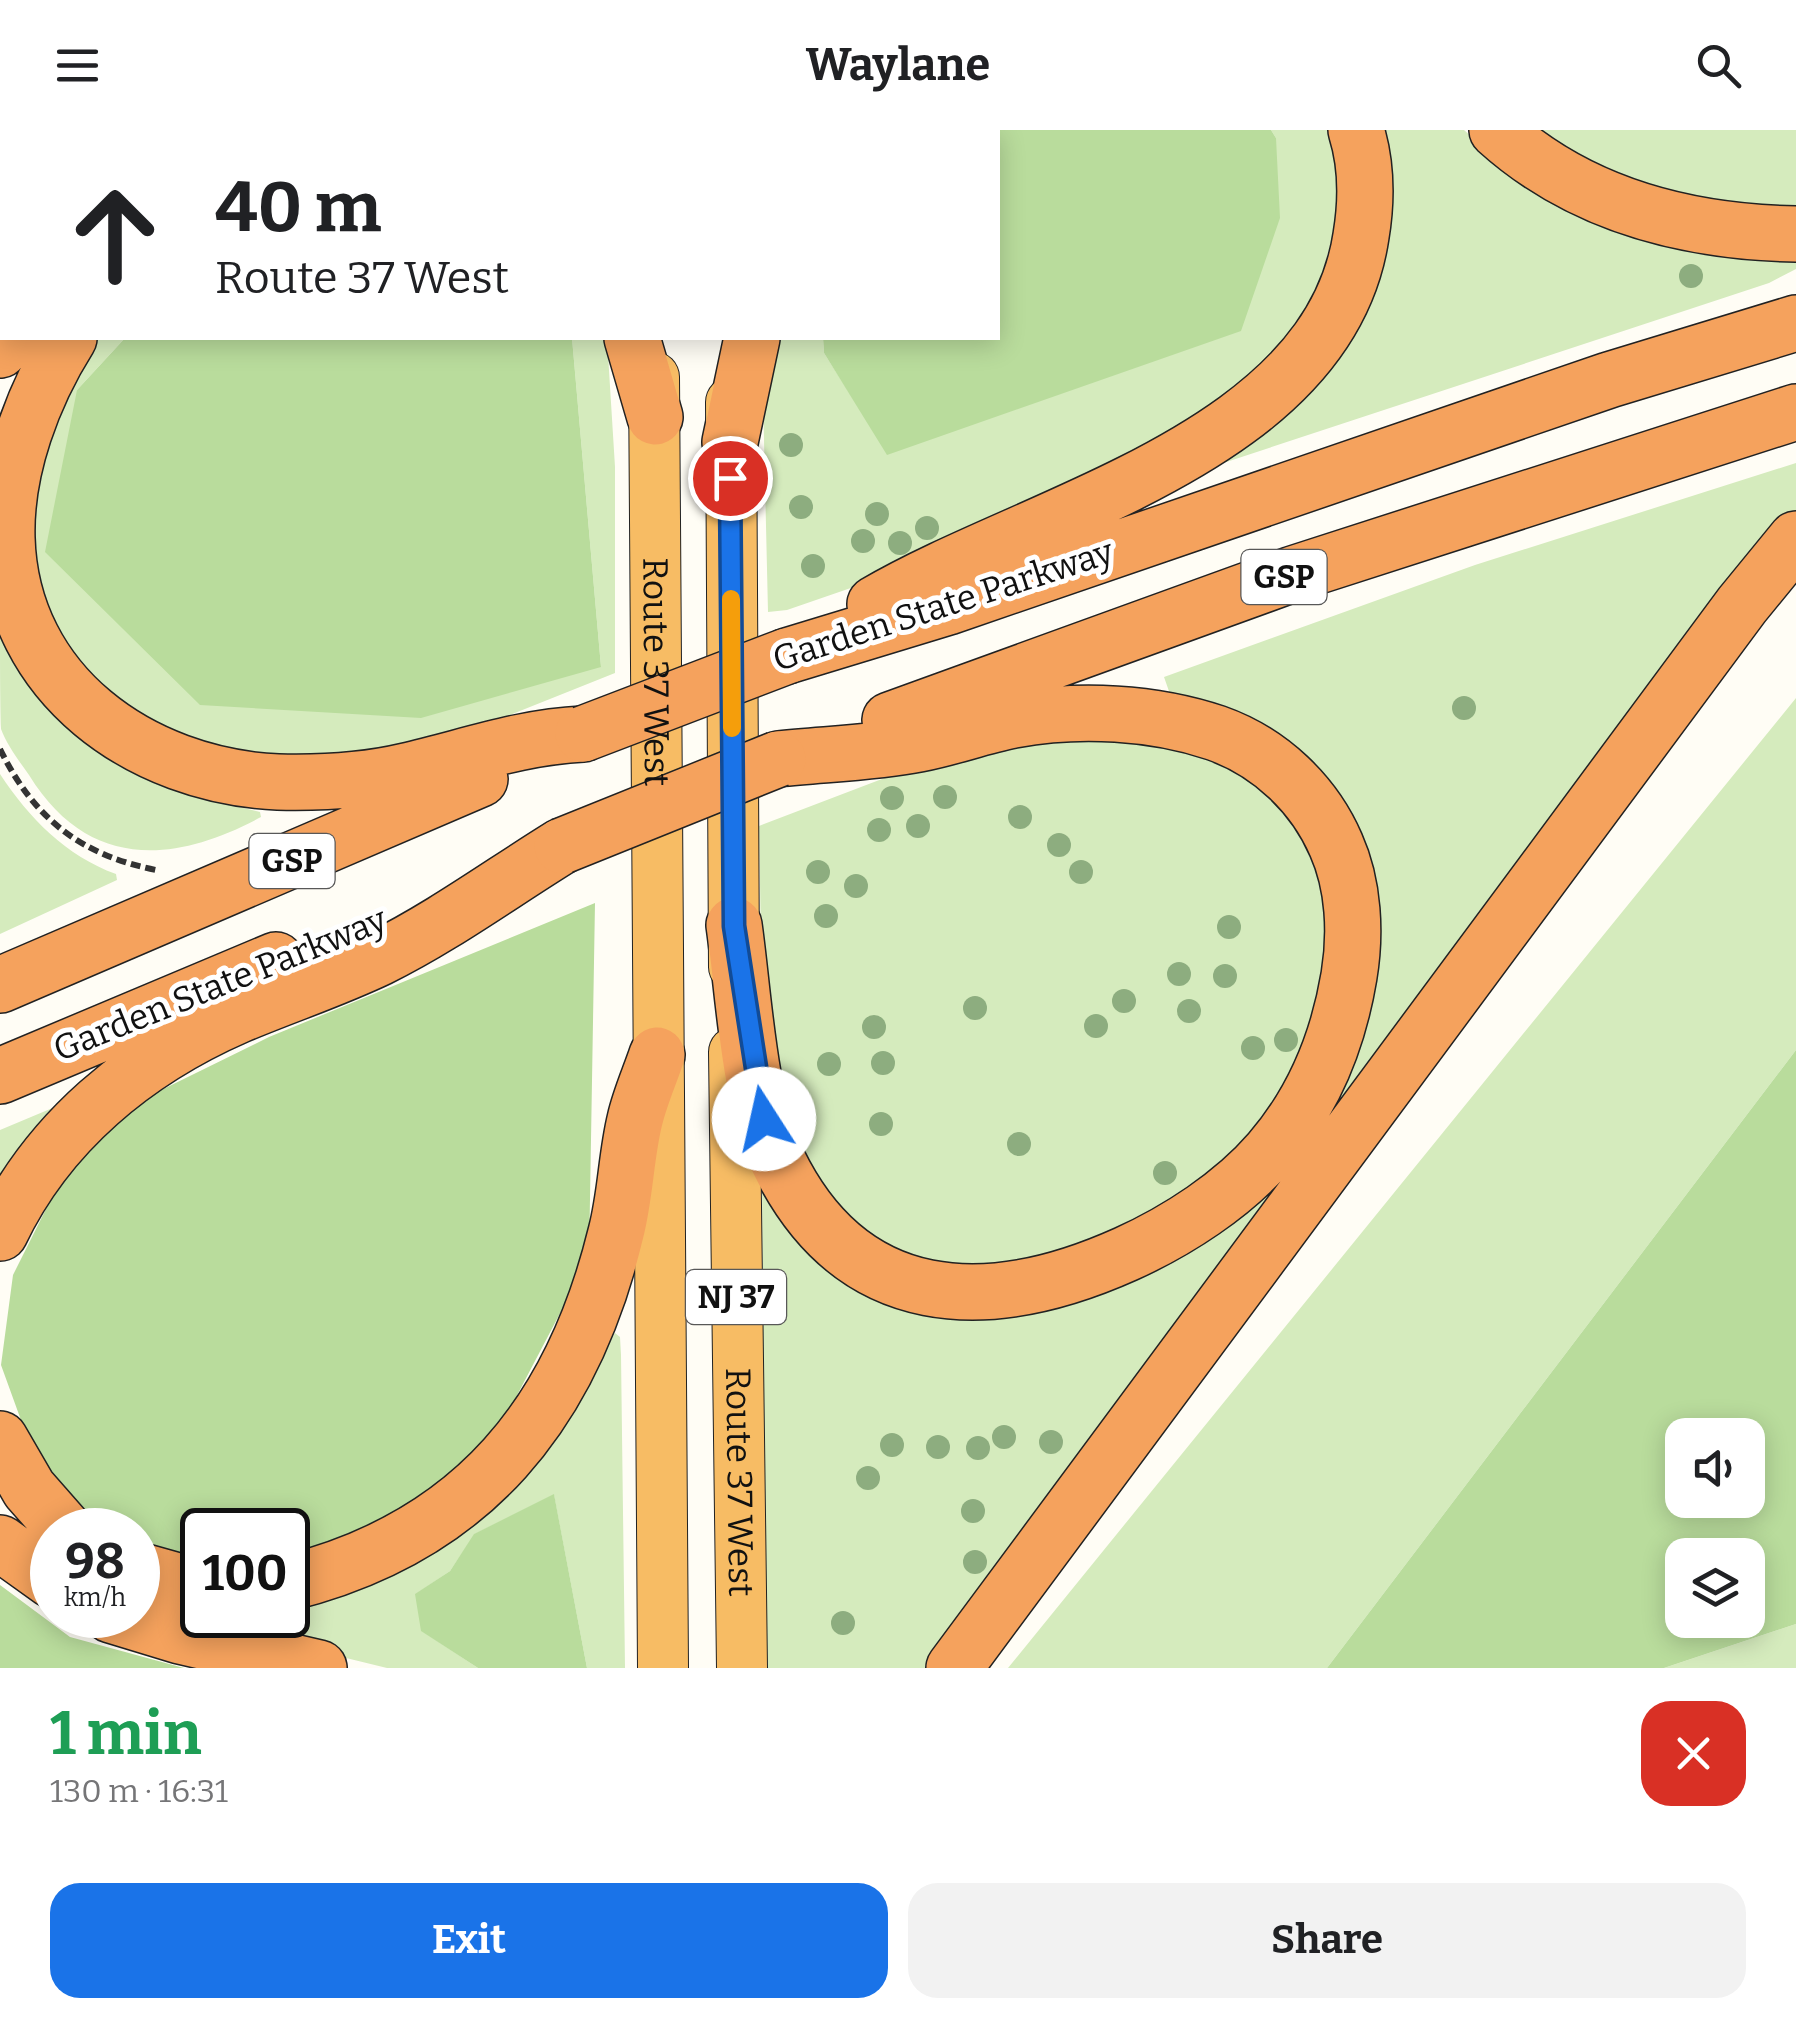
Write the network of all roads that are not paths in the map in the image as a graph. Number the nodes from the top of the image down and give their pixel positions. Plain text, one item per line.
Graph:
1 (1356, 130) edge
2 (1496, 130) edge
3 (1796, 234) edge
4 (1796, 324) edge
5 (68, 340) edge
6 (633, 340) edge
7 (654, 340) edge
8 (732, 340) edge
9 (752, 340) edge
10 (1796, 412) edge
11 (655, 417) junction
12 (730, 442) junction
13 (1796, 540) edge
14 (787, 656) junction
15 (583, 734) junction
16 (778, 759) junction
17 (562, 846) junction
18 (734, 926) junction
19 (0, 986) edge
20 (657, 1055) junction
21 (0, 1076) edge
22 (0, 1233) edge
23 (0, 1440) edge
24 (44, 1508) edge
25 (0, 1543) edge
26 (30, 1564) edge
27 (310, 1576) edge
28 (160, 1627) edge
29 (319, 1668) edge
30 (662, 1668) edge
31 (742, 1668) edge
32 (954, 1668) edge

1 - 14 highway
2 - 3 highway
4 - 14 highway, Garden State Parkway / GSP
5 - 15 highway
6 - 11 highway
7 - 11 highway, Route 37 West / NJ 37
8 - 12 highway, Route 37 West / NJ 37
9 - 12 highway
10 - 16 highway, Garden State Parkway / GSP
11 - 20 highway, Route 37 West / NJ 37
12 - 18 highway, Route 37 West / NJ 37
13 - 32 highway
14 - 15 highway, Garden State Parkway / GSP, bridge
15 - 19 highway, Garden State Parkway / GSP
16 - 17 highway, Garden State Parkway / GSP, bridge
16 - 18 highway
17 - 21 highway, Garden State Parkway / GSP
17 - 22 highway
18 - 31 highway, Route 37 West / NJ 37
20 - 27 highway
20 - 30 highway, Route 37 West / NJ 37
23 - 24 highway
25 - 26 highway
28 - 29 highway

